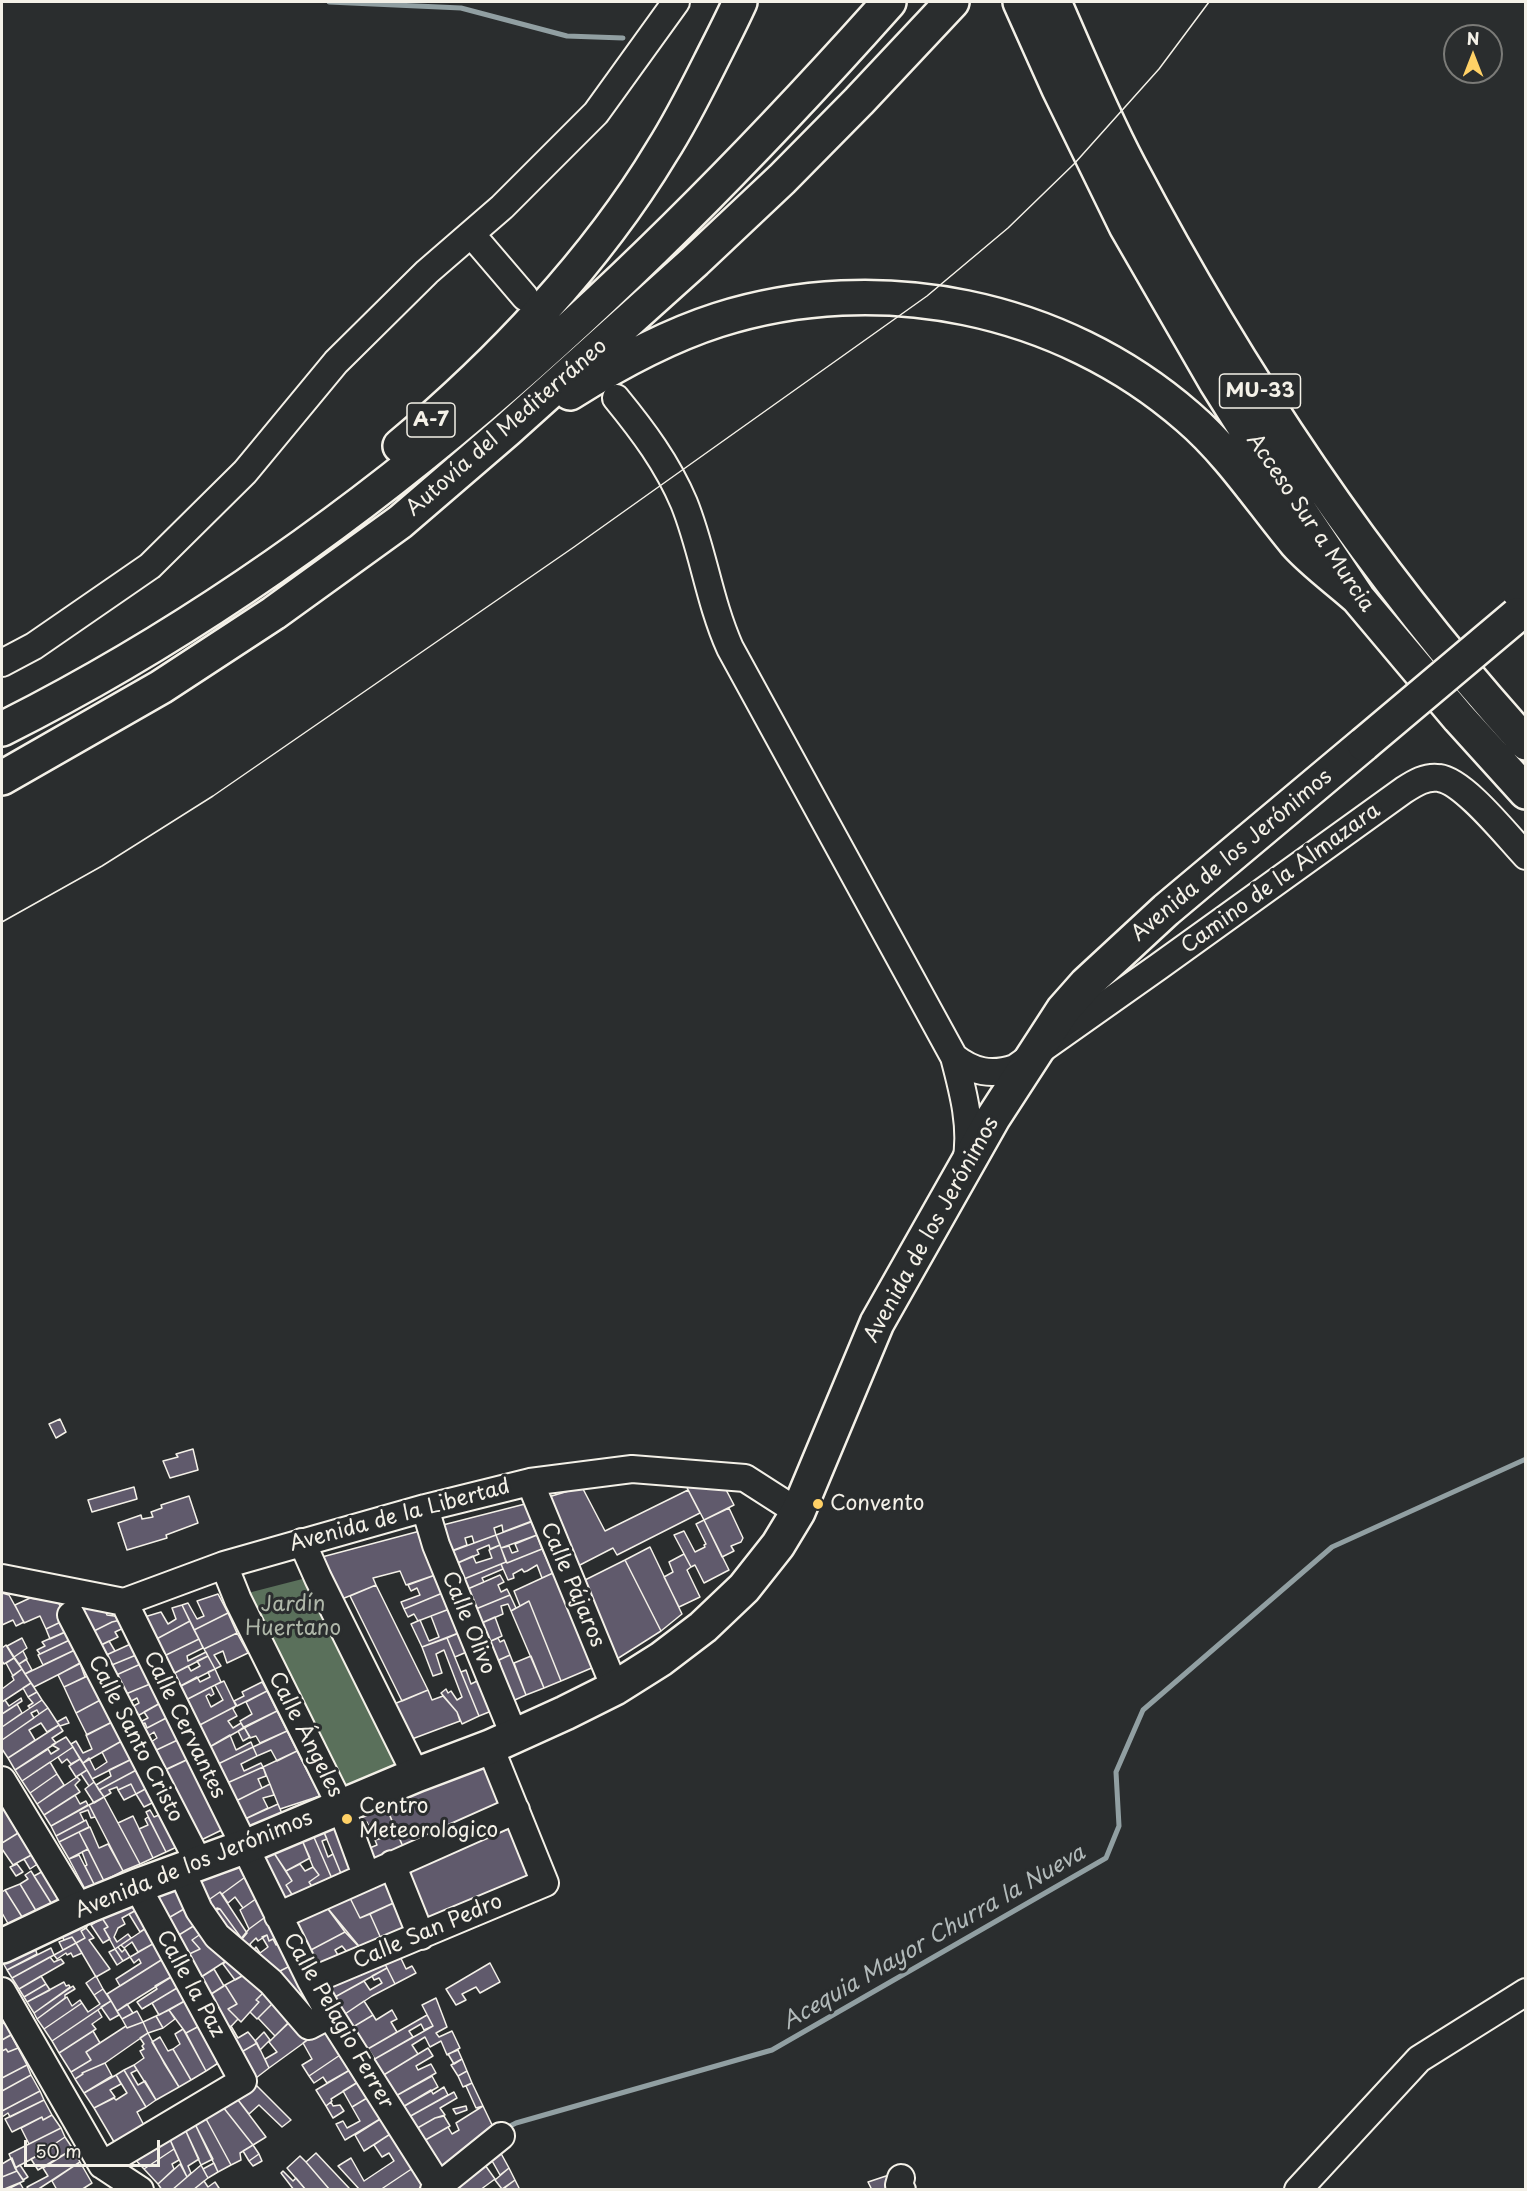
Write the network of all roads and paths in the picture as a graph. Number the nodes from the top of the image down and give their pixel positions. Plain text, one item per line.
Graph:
1 (676, 2) edge
2 (740, 2) edge
3 (889, 2) edge
4 (1020, 2) edge
5 (1054, 2) edge
6 (951, 3) edge
7 (471, 235) junction
8 (525, 297) dead end
9 (616, 398) dead end
10 (507, 430) junction
11 (1358, 598) junction
12 (1521, 612) edge
13 (2, 663) edge
14 (2, 718) edge
15 (2, 729) edge
16 (1526, 743) edge
17 (2, 778) edge
18 (1526, 792) edge
19 (1526, 855) edge
20 (1030, 1058) junction
21 (963, 1063) junction
22 (964, 1102) junction
23 (996, 1112) junction
24 (965, 1166) junction
25 (530, 1482) junction
26 (425, 1508) junction
27 (798, 1512) junction
28 (302, 1542) junction
29 (224, 1564) junction
30 (2, 1578) edge
31 (124, 1602) junction
32 (71, 1615) dead end
33 (615, 1688) junction
34 (502, 1741) junction
35 (416, 1775) junction
36 (2, 1780) edge
37 (341, 1807) junction
38 (516, 1810) junction
39 (244, 1847) junction
40 (392, 1864) junction
41 (190, 1867) junction
42 (366, 1875) junction
43 (545, 1883) joint
44 (137, 1886) junction
45 (80, 1909) junction
46 (278, 1916) junction
47 (421, 1936) junction
48 (2, 1946) edge
49 (311, 1981) junction
50 (2, 1991) edge
51 (1526, 1992) edge
52 (330, 2015) junction
53 (501, 2136) dead end
54 (102, 2165) junction
55 (438, 2188) edge
56 (140, 2190) edge
57 (1298, 2190) edge

1 - 7 street
2 - 14 main road, A-7
3 - 15 main road
4 - 11 main road, Acceso Sur a Murcia / MU-33
5 - 16 main road, Acceso Sur a Murcia / MU-33
6 - 10 main road, Autovía del Mediterráneo / A-7
7 - 8 street
7 - 13 street
9 - 21 street
10 - 11 main road
10 - 17 main road, Autovía del Mediterráneo / A-7
11 - 18 main road, Acceso Sur a Murcia / MU-33
12 - 20 main road, Avenida de los Jerónimos, bridge
19 - 20 street, Camino de la Almazara
20 - 21 street, Camino de la Almazara
20 - 23 main road, Avenida de los Jerónimos
21 - 22 street
21 - 23 street
22 - 23 street
22 - 24 street
23 - 24 main road, Avenida de los Jerónimos
24 - 27 main road, Avenida de los Jerónimos
25 - 26 street, Avenida de la Libertad
25 - 27 street, Avenida de la Libertad
25 - 33 street, Calle Pájaros
26 - 28 street, Avenida de la Libertad
26 - 34 street, Calle Olivo
27 - 33 main road, Avenida de los Jerónimos
28 - 29 street, Avenida de la Libertad
28 - 35 street
29 - 31 street, Avenida de la Libertad
29 - 37 street, Calle Ángeles
30 - 31 street
31 - 39 street, Calle Cervantes
32 - 41 street, Calle Santo Cristo
33 - 34 main road, Avenida de los Jerónimos
34 - 35 main road, Avenida de los Jerónimos
34 - 38 street, Calle Olivo
35 - 37 main road, Avenida de los Jerónimos
36 - 45 street
37 - 39 main road, Avenida de los Jerónimos
37 - 42 street, Calle Ángeles
38 - 40 street
38 - 43 street, Calle Olivo
39 - 41 main road, Avenida de los Jerónimos
39 - 46 street, Calle Pelagio Ferrer
40 - 42 street
40 - 47 street
41 - 44 main road, Avenida de los Jerónimos
41 - 52 street, Calle Santo Cristo
42 - 46 street
43 - 47 street, Calle San Pedro
44 - 45 main road, Avenida de los Jerónimos
44 - 54 street, Calle la Paz
45 - 48 main road, Avenida de los Jerónimos
46 - 49 street, Calle Pelagio Ferrer
47 - 49 street, Calle San Pedro
49 - 52 street, Calle Pelagio Ferrer
50 - 54 street
51 - 57 street
52 - 55 street, Calle Pelagio Ferrer
53 - 55 street
54 - 56 street

